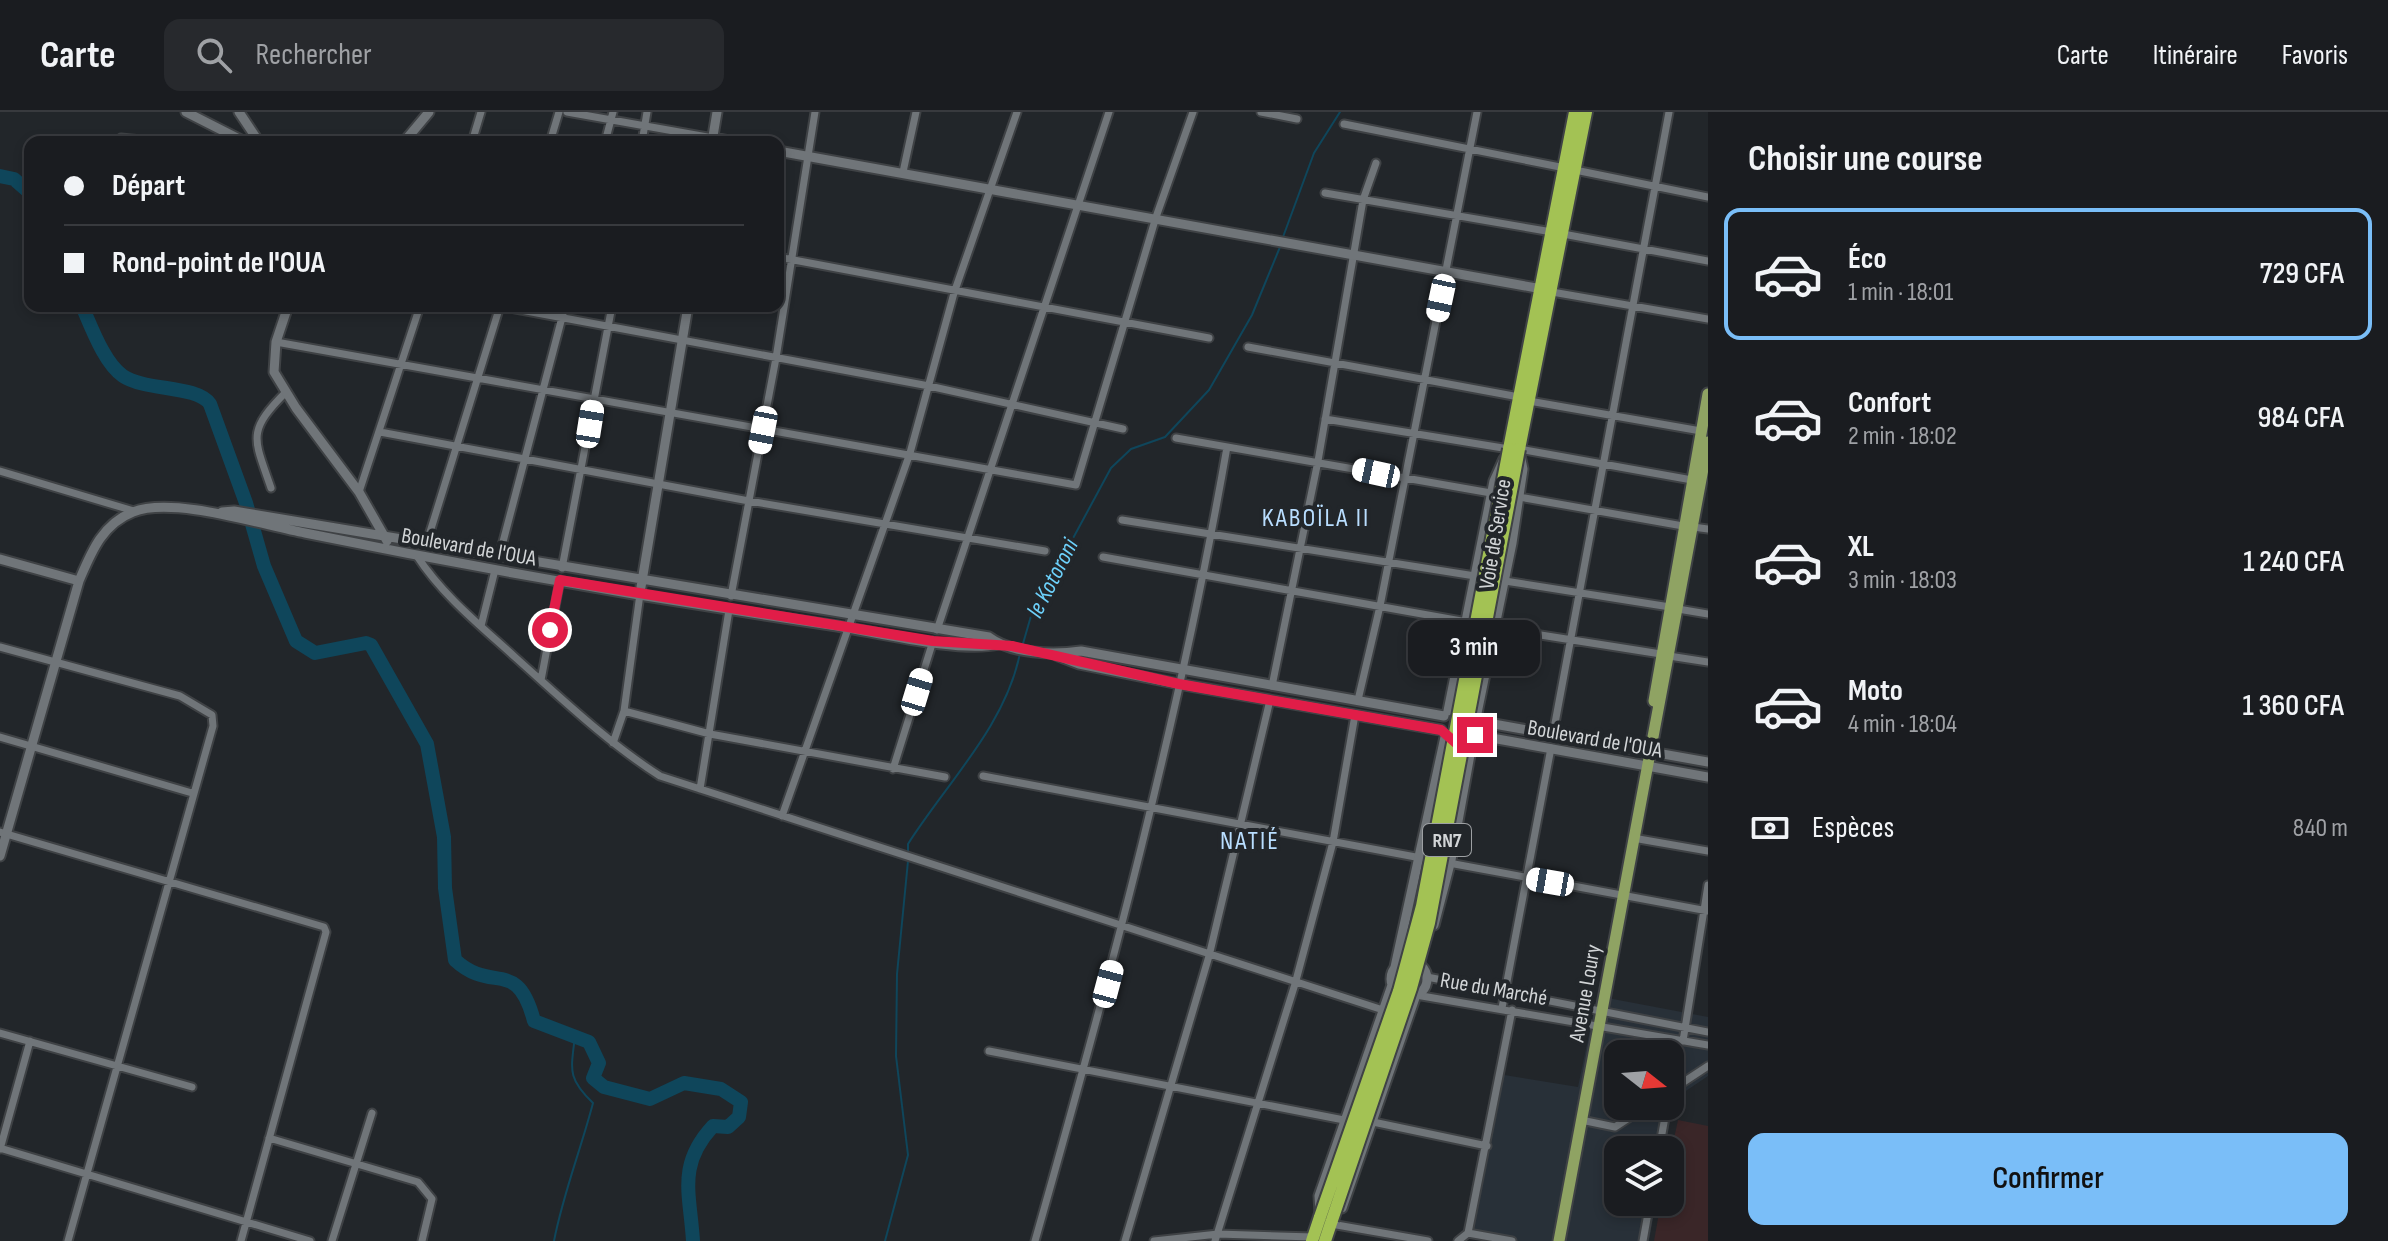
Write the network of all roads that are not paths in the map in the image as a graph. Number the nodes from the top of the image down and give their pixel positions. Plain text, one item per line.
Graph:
1 (186, 112) edge
2 (239, 112) edge
3 (429, 112) edge
4 (481, 112) edge
5 (559, 112) edge
6 (567, 112) edge
7 (613, 112) edge
8 (647, 112) edge
9 (717, 112) edge
10 (815, 112) edge
11 (916, 112) edge
12 (1017, 112) edge
13 (1109, 112) edge
14 (1193, 112) edge
15 (1261, 112) edge
16 (1477, 112) edge
17 (1575, 112) edge
18 (1586, 112) edge
19 (1669, 112) edge
20 (1297, 119) dead end
21 (610, 121) junction
22 (1344, 124) dead end
23 (644, 128) junction
24 (233, 136) edge
25 (255, 136) edge
26 (409, 136) edge
27 (474, 136) edge
28 (552, 136) edge
29 (606, 136) edge
30 (643, 136) edge
31 (690, 136) edge
32 (714, 136) edge
33 (1469, 151) junction
34 (784, 152) edge
35 (808, 157) junction
36 (1376, 163) dead end
37 (1570, 169) junction
38 (903, 172) junction
39 (1655, 186) junction
40 (992, 188) junction
41 (1325, 193) dead end
42 (1708, 197) edge
43 (1363, 200) junction
44 (1081, 204) junction
45 (1456, 216) junction
46 (1156, 217) junction
47 (1558, 233) junction
48 (1643, 250) junction
49 (1354, 255) junction
50 (784, 258) edge
51 (793, 260) junction
52 (1708, 261) edge
53 (1447, 271) junction
54 (1547, 291) junction
55 (954, 293) junction
56 (1631, 304) junction
57 (1046, 307) junction
58 (286, 312) edge
59 (418, 312) edge
60 (498, 312) edge
61 (528, 312) edge
62 (563, 312) edge
63 (611, 312) edge
64 (687, 312) edge
65 (784, 312) edge
66 (784, 312) edge
67 (561, 319) junction
68 (1708, 319) edge
69 (1126, 322) junction
70 (608, 328) junction
71 (1209, 338) dead end
72 (683, 341) junction
73 (276, 342) junction
74 (1248, 347) dead end
75 (776, 358) junction
76 (1336, 365) junction
77 (401, 366) junction
78 (1424, 380) junction
79 (475, 381) junction
80 (929, 386) junction
81 (541, 391) junction
82 (286, 392) junction
83 (1708, 394) edge
84 (1524, 399) junction
85 (594, 401) junction
86 (1014, 407) junction
87 (673, 414) junction
88 (1612, 414) junction
89 (1325, 419) junction
90 (1095, 423) junction
91 (1123, 429) dead end
92 (763, 430) junction
93 (380, 432) junction
94 (1413, 433) junction
95 (1705, 437) edge
96 (1176, 438) dead end
97 (457, 445) junction
98 (1227, 447) junction
99 (1514, 449) junction
100 (910, 453) junction
101 (522, 461) junction
102 (1318, 461) junction
103 (1604, 462) junction
104 (992, 469) junction
105 (583, 470) junction
106 (0, 471) edge
107 (1405, 478) junction
108 (1700, 482) edge
109 (660, 485) junction
110 (271, 488) dead end
111 (359, 492) junction
112 (1491, 493) junction
113 (1519, 497) junction
114 (749, 501) junction
115 (1594, 510) junction
116 (134, 511) junction
117 (1122, 520) dead end
118 (885, 523) junction
119 (1688, 526) junction
120 (1708, 529) edge
121 (1211, 533) junction
122 (968, 537) junction
123 (386, 544) junction
124 (426, 545) junction
125 (1301, 549) junction
126 (1045, 551) dead end
127 (417, 556) junction
128 (499, 557) junction
129 (1103, 557) dead end
130 (0, 559) edge
131 (1388, 564) junction
132 (562, 568) junction
133 (495, 570) junction
134 (1204, 574) junction
135 (1475, 576) junction
136 (560, 580) junction
137 (79, 581) junction
138 (1505, 581) junction
139 (642, 582) junction
140 (1292, 589) junction
141 (1578, 591) junction
142 (640, 594) junction
143 (731, 596) junction
144 (1380, 606) junction
145 (1674, 608) junction
146 (729, 610) junction
147 (1708, 614) edge
148 (853, 616) junction
149 (1467, 622) junction
150 (481, 626) junction
151 (850, 628) junction
152 (1496, 628) junction
153 (937, 630) junction
154 (1570, 638) junction
155 (933, 641) junction
156 (999, 644) junction
157 (0, 647) edge
158 (1055, 654) junction
159 (1665, 655) junction
160 (1708, 662) edge
161 (56, 663) junction
162 (1182, 672) junction
163 (541, 680) junction
164 (1179, 684) junction
165 (1272, 686) junction
166 (1270, 700) junction
167 (1358, 700) junction
168 (624, 711) junction
169 (1446, 714) junction
170 (1355, 715) junction
171 (1476, 720) junction
172 (1443, 733) junction
173 (710, 734) junction
174 (1553, 734) junction
175 (1474, 736) junction
176 (0, 737) edge
177 (613, 743) junction
178 (32, 746) junction
179 (1551, 748) junction
180 (805, 752) junction
181 (1649, 752) junction
182 (1708, 762) edge
183 (1647, 765) junction
184 (893, 769) junction
185 (983, 776) dead end
186 (945, 777) dead end
187 (1708, 777) edge
188 (700, 789) junction
189 (192, 793) junction
190 (1152, 806) junction
191 (782, 816) junction
192 (1243, 824) junction
193 (3, 833) edge
194 (1633, 838) junction
195 (1333, 842) junction
196 (1708, 851) edge
197 (0, 856) edge
198 (1420, 858) junction
199 (1450, 864) junction
200 (1526, 878) junction
201 (169, 881) junction
202 (1708, 885) edge
203 (1622, 896) junction
204 (1706, 910) edge
205 (1124, 928) junction
206 (1209, 956) junction
207 (1395, 967) junction
208 (1422, 967) junction
209 (1427, 977) junction
210 (1295, 984) junction
211 (1392, 985) junction
212 (1416, 995) junction
213 (1505, 995) junction
214 (1502, 1008) junction
215 (1383, 1010) junction
216 (1512, 1010) junction
217 (1601, 1012) junction
218 (1599, 1026) junction
219 (1686, 1028) junction
220 (1708, 1032) edge
221 (0, 1033) edge
222 (1677, 1040) edge
223 (1683, 1040) edge
224 (30, 1041) junction
225 (1684, 1041) edge
226 (1708, 1045) edge
227 (989, 1051) dead end
228 (118, 1065) junction
229 (1708, 1066) edge
230 (1084, 1070) junction
231 (1684, 1082) edge
232 (192, 1087) dead end
233 (1171, 1088) junction
234 (1258, 1103) junction
235 (372, 1113) dead end
236 (1344, 1120) junction
237 (1581, 1120) junction
238 (1626, 1120) edge
239 (1373, 1122) junction
240 (269, 1138) junction
241 (1487, 1146) junction
242 (0, 1148) edge
243 (355, 1164) junction
244 (87, 1174) junction
245 (1647, 1216) edge
246 (1328, 1220) junction
247 (246, 1223) junction
248 (1468, 1233) junction
249 (1216, 1238) edge
250 (1317, 1240) edge
251 (68, 1241) edge
252 (241, 1241) edge
253 (310, 1241) edge
254 (332, 1241) edge
255 (422, 1241) edge
256 (1035, 1241) edge
257 (1125, 1241) edge
258 (1154, 1241) edge
259 (1428, 1241) edge
260 (1458, 1241) edge
261 (1512, 1241) edge
262 (1559, 1241) edge
263 (1643, 1241) edge

1 - 24 main road
2 - 25 main road
3 - 26 main road
4 - 27 street
5 - 28 street
6 - 21 street
7 - 21 street
8 - 23 street
9 - 32 main road
10 - 35 street
11 - 38 street
12 - 40 street
13 - 44 street
14 - 46 street
15 - 20 street
16 - 33 street
17 - 37 highway, RN7
18 - 37 highway, RN7
19 - 39 street
21 - 23 street
21 - 29 street
22 - 33 street
23 - 30 street
23 - 31 street
33 - 37 street
33 - 45 street
34 - 35 main road
35 - 38 main road
35 - 51 street
36 - 43 street
37 - 39 street
37 - 47 highway, RN7
38 - 40 main road
39 - 42 street
39 - 48 street
40 - 44 main road
40 - 55 street
41 - 43 street
43 - 45 street
43 - 49 street
44 - 46 main road
44 - 57 street
45 - 47 street
45 - 53 street
46 - 49 main road
46 - 69 street
47 - 48 street
47 - 54 highway, RN7
48 - 52 street
48 - 56 street
49 - 53 main road
49 - 76 street
50 - 51 street
51 - 55 street
51 - 66 street
53 - 54 main road
53 - 78 street
54 - 56 street
54 - 84 highway, RN7
55 - 57 street
55 - 80 street
56 - 68 street
56 - 88 street
57 - 69 street
57 - 86 street
58 - 73 main road
59 - 77 street
60 - 79 street
61 - 67 street
62 - 67 street
63 - 70 street
64 - 72 main road
65 - 75 street
67 - 70 street
67 - 81 street
69 - 71 street
69 - 90 street
70 - 72 street
70 - 85 street
72 - 75 street
72 - 87 main road
73 - 77 street
73 - 82 main road
74 - 76 street
75 - 80 street
75 - 92 street
76 - 78 street
76 - 89 street
77 - 79 street
77 - 93 street
78 - 84 street
78 - 94 street
79 - 81 street
79 - 97 street
80 - 86 street
80 - 100 street
81 - 85 street
81 - 101 street
82 - 110 street
82 - 111 main road
83 - 95 main road, Avenue Loury
84 - 88 street
84 - 99 highway, RN7
85 - 87 street
85 - 105 street
86 - 90 street
86 - 104 street
87 - 92 street
87 - 109 main road
88 - 95 street
88 - 103 street
89 - 94 street
89 - 102 street
90 - 91 street
90 - 104 street
92 - 100 street
92 - 114 street
93 - 97 street
93 - 111 street
94 - 99 street
94 - 107 street
95 - 108 main road, Avenue Loury
96 - 98 street
97 - 101 street
97 - 124 street
98 - 102 street
98 - 121 street
99 - 103 street
99 - 112 main road, Voie de Service
99 - 113 main road, Voie de Service
99 - 246 highway, RN7, bridge
100 - 104 street
100 - 118 street
101 - 105 street
101 - 128 street
102 - 107 street
102 - 125 street
103 - 108 street
103 - 115 street
104 - 122 street
105 - 109 street
105 - 132 street
106 - 116 street
107 - 112 street
107 - 131 street
108 - 119 main road, Avenue Loury
109 - 114 street
109 - 139 main road
111 - 123 main road
112 - 135 main road, Voie de Service
113 - 115 street
113 - 138 main road, Voie de Service
114 - 118 street
114 - 143 street
115 - 119 street
115 - 141 street
116 - 123 main road
116 - 137 main road
117 - 121 street
118 - 122 street
118 - 148 street
119 - 120 street
119 - 145 main road, Avenue Loury
121 - 125 street
121 - 134 street
122 - 126 street
122 - 153 street
123 - 124 main road
123 - 127 main road, Boulevard de l'OUA
124 - 128 main road
125 - 131 street
125 - 140 street
127 - 133 main road, Boulevard de l'OUA
127 - 150 street
128 - 132 main road
129 - 134 street
130 - 137 main road
131 - 135 street
131 - 144 street
132 - 139 main road
133 - 136 main road, Boulevard de l'OUA
133 - 150 street
134 - 140 street
134 - 162 street
135 - 149 main road, Voie de Service
136 - 142 main road, Boulevard de l'OUA
136 - 163 street
137 - 161 main road
138 - 141 street
138 - 152 main road, Voie de Service
139 - 142 main road
139 - 143 main road
140 - 144 street
140 - 165 street
141 - 145 street
141 - 154 street
142 - 146 main road, Boulevard de l'OUA
142 - 168 street
143 - 148 main road
144 - 149 street
144 - 167 street
145 - 147 street
145 - 159 main road, Avenue Loury
146 - 151 main road, Boulevard de l'OUA
146 - 173 street
148 - 151 street
148 - 153 main road
149 - 169 main road, Voie de Service
150 - 163 street
151 - 155 main road, Boulevard de l'OUA
151 - 180 street
152 - 154 street
152 - 171 main road, Voie de Service
153 - 156 main road
154 - 159 street
154 - 174 street
155 - 156 main road, Boulevard de l'OUA
155 - 184 street
156 - 158 main road
157 - 161 street
158 - 162 main road
158 - 164 main road
159 - 160 street
159 - 181 main road, Avenue Loury
161 - 178 main road
161 - 189 street
162 - 164 street
162 - 165 main road
163 - 177 street
164 - 166 main road
164 - 190 street
165 - 167 main road
166 - 170 main road
166 - 192 street
167 - 169 main road
168 - 173 street
168 - 177 street
169 - 171 main road
169 - 172 main road
170 - 172 main road
170 - 195 street
171 - 174 main road
171 - 175 main road
172 - 175 main road
172 - 198 main road
173 - 180 street
173 - 188 street
174 - 181 main road
175 - 179 main road, Boulevard de l'OUA
175 - 199 main road
176 - 178 street
177 - 188 street
178 - 189 street
178 - 193 main road
179 - 183 main road, Boulevard de l'OUA
179 - 200 street
180 - 184 street
180 - 191 street
181 - 182 main road
181 - 183 main road, Avenue Loury
183 - 187 main road, Boulevard de l'OUA
183 - 194 main road, Avenue Loury
184 - 186 street
185 - 190 street
188 - 191 street
189 - 201 street
190 - 192 street
190 - 205 street
191 - 205 street
192 - 195 street
192 - 206 street
193 - 197 main road
193 - 201 street
194 - 196 street
194 - 203 main road, Avenue Loury
195 - 198 street
195 - 210 street
198 - 199 street
198 - 207 main road
199 - 200 street
199 - 208 main road
200 - 203 street
200 - 213 street
201 - 228 street
201 - 240 street
202 - 204 street
203 - 204 street
203 - 217 main road, Avenue Loury
204 - 219 street
205 - 206 street
205 - 230 street
206 - 210 street
206 - 233 street
207 - 208 main road
207 - 211 main road
208 - 209 main road
209 - 212 main road
209 - 213 street
210 - 215 street
210 - 234 street
211 - 212 main road
211 - 215 main road
212 - 214 street, Rue du Marché
212 - 239 main road
213 - 214 street
213 - 217 street
214 - 216 street, Rue du Marché
215 - 236 main road
216 - 218 street, Rue du Marché
216 - 241 street
217 - 218 main road, Avenue Loury
217 - 219 street
218 - 222 street, Rue du Marché
218 - 237 main road, Avenue Loury
219 - 220 street
219 - 223 street
221 - 224 street
224 - 228 street
224 - 242 street
225 - 226 street, Rue du Marché
227 - 230 street
228 - 232 street
228 - 244 street
229 - 231 street
230 - 233 street
230 - 256 street
233 - 234 street
233 - 257 street
234 - 236 street
234 - 249 street
235 - 243 street
236 - 246 main road
237 - 238 street
237 - 262 main road, Avenue Loury
239 - 241 street
239 - 246 main road
240 - 243 street
240 - 247 street
241 - 248 street
242 - 244 street
243 - 254 street
243 - 255 street
244 - 247 street
244 - 251 street
245 - 263 street
246 - 250 highway, RN7
246 - 259 street
247 - 252 street
247 - 253 street
248 - 260 street
248 - 261 street
249 - 250 street
249 - 258 street

